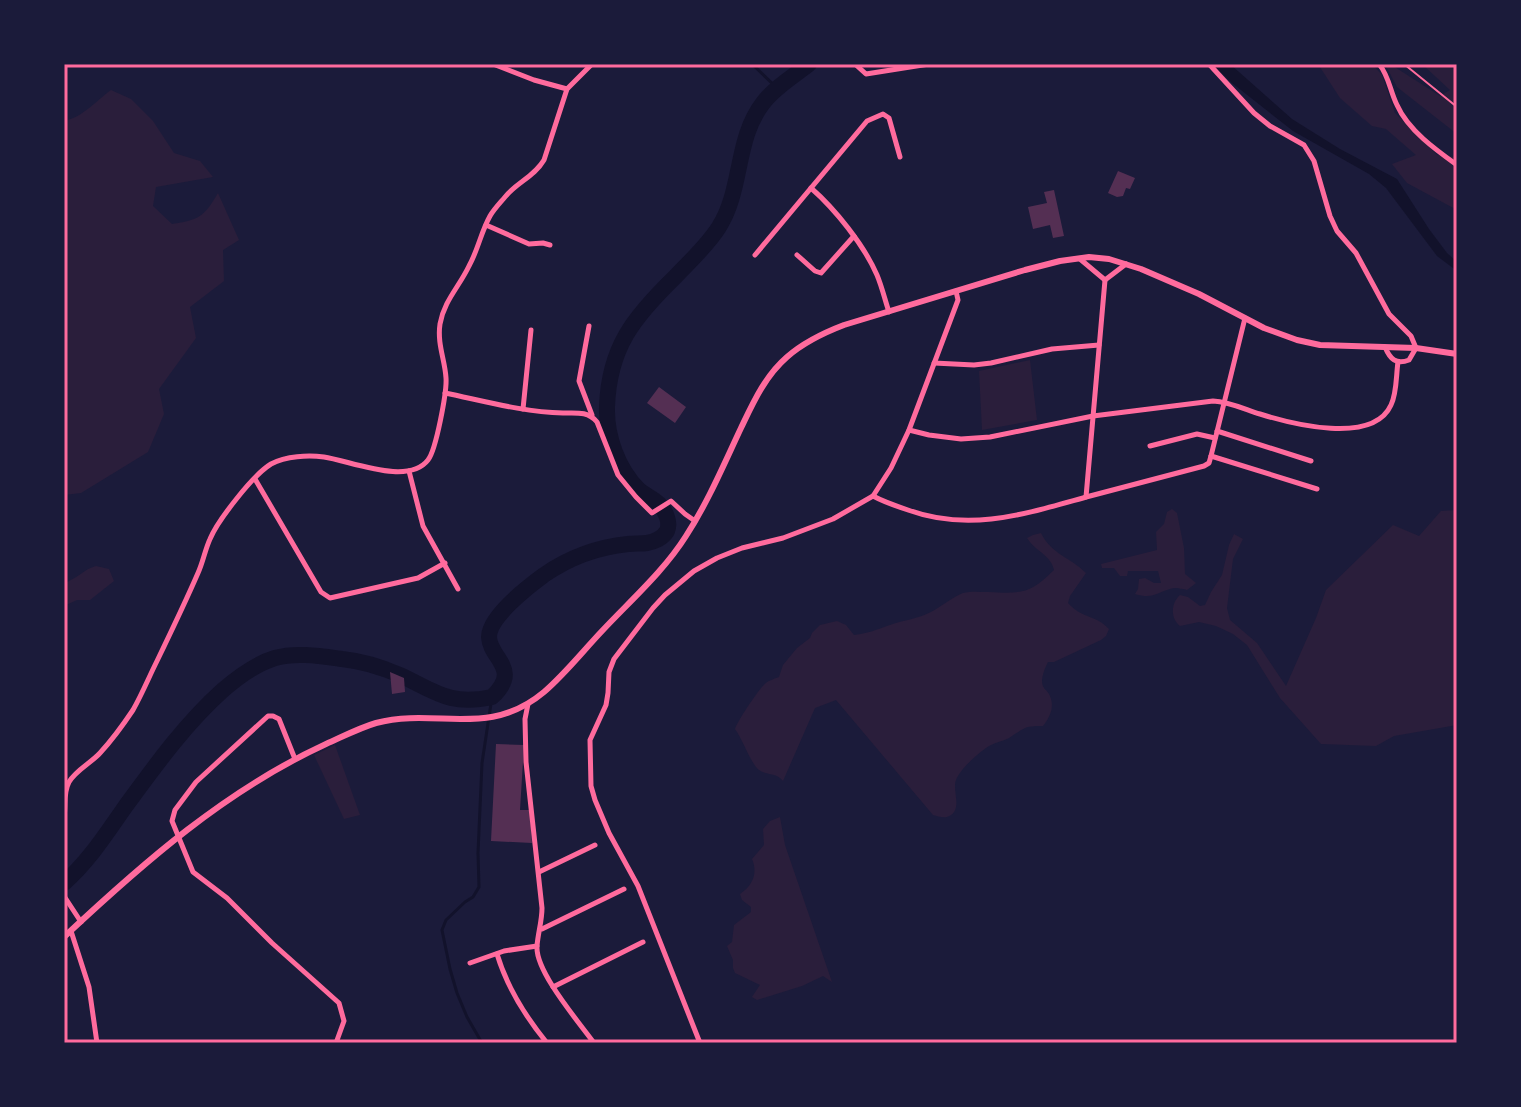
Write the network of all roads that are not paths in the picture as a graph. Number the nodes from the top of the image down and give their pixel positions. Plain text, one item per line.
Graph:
1 (493, 64) edge
2 (592, 64) edge
3 (855, 64) edge
4 (929, 64) edge
5 (1209, 64) edge
6 (1379, 64) edge
7 (567, 89) junction
8 (900, 157) dead end
9 (1457, 165) edge
10 (811, 188) junction
11 (486, 225) junction
12 (854, 236) junction
13 (550, 245) dead end
14 (755, 255) dead end
15 (797, 255) dead end
16 (1080, 258) junction
17 (1126, 264) junction
18 (1105, 280) junction
19 (956, 291) junction
20 (889, 312) junction
21 (1245, 318) junction
22 (589, 326) dead end
23 (531, 330) dead end
24 (1099, 345) junction
25 (1385, 347) junction
26 (1416, 348) junction
27 (1457, 354) edge
28 (1398, 362) junction
29 (934, 363) junction
30 (445, 393) junction
31 (1223, 402) junction
32 (523, 409) junction
33 (592, 415) junction
34 (1093, 416) junction
35 (909, 430) junction
36 (1216, 434) junction
37 (1150, 446) dead end
38 (1211, 456) junction
39 (1311, 461) dead end
40 (409, 471) junction
41 (255, 479) junction
42 (1317, 489) dead end
43 (873, 496) junction
44 (1086, 497) junction
45 (695, 521) junction
46 (445, 563) junction
47 (458, 589) dead end
48 (528, 704) junction
49 (295, 759) junction
50 (66, 783) edge
51 (64, 817) edge
52 (178, 838) junction
53 (595, 845) dead end
54 (539, 872) junction
55 (624, 889) dead end
56 (64, 896) edge
57 (81, 922) junction
58 (541, 929) junction
59 (71, 931) junction
60 (64, 937) edge
61 (643, 942) dead end
62 (537, 946) junction
63 (497, 954) junction
64 (470, 963) dead end
65 (553, 987) junction
66 (97, 1043) edge
67 (336, 1043) edge
68 (547, 1043) edge
69 (594, 1043) edge
70 (700, 1043) edge

1 - 7 street
2 - 7 street
3 - 4 street
5 - 26 street
6 - 9 street
7 - 11 street
8 - 10 street
10 - 12 street
10 - 14 street
11 - 13 street
11 - 30 street
12 - 15 street
12 - 20 street
16 - 17 street
16 - 18 street
16 - 19 street
17 - 18 street
17 - 21 street
18 - 24 street
19 - 20 street
19 - 29 street
20 - 45 street
21 - 25 street
21 - 31 street
22 - 33 street
23 - 32 street
24 - 29 street
24 - 34 street
25 - 26 street
25 - 28 street
26 - 27 street
26 - 28 street
28 - 31 street
29 - 35 street
30 - 32 street
30 - 40 street
31 - 34 street
31 - 36 street
32 - 33 street
33 - 45 street
34 - 35 street
34 - 44 street
35 - 43 street
36 - 37 street
36 - 38 street
36 - 39 street
38 - 42 street
38 - 44 street
40 - 41 street
40 - 46 street
41 - 46 street
41 - 50 street
43 - 44 street
43 - 70 street
45 - 48 street
46 - 47 street
48 - 49 street
48 - 54 street
49 - 52 street
49 - 52 street
50 - 51 street
52 - 57 street
52 - 67 street
53 - 54 street
54 - 58 street
55 - 58 street
56 - 57 street
57 - 59 street
58 - 62 street
59 - 60 street
59 - 66 street
61 - 65 street
62 - 63 street
62 - 65 street
63 - 64 street
63 - 68 street
65 - 69 street

